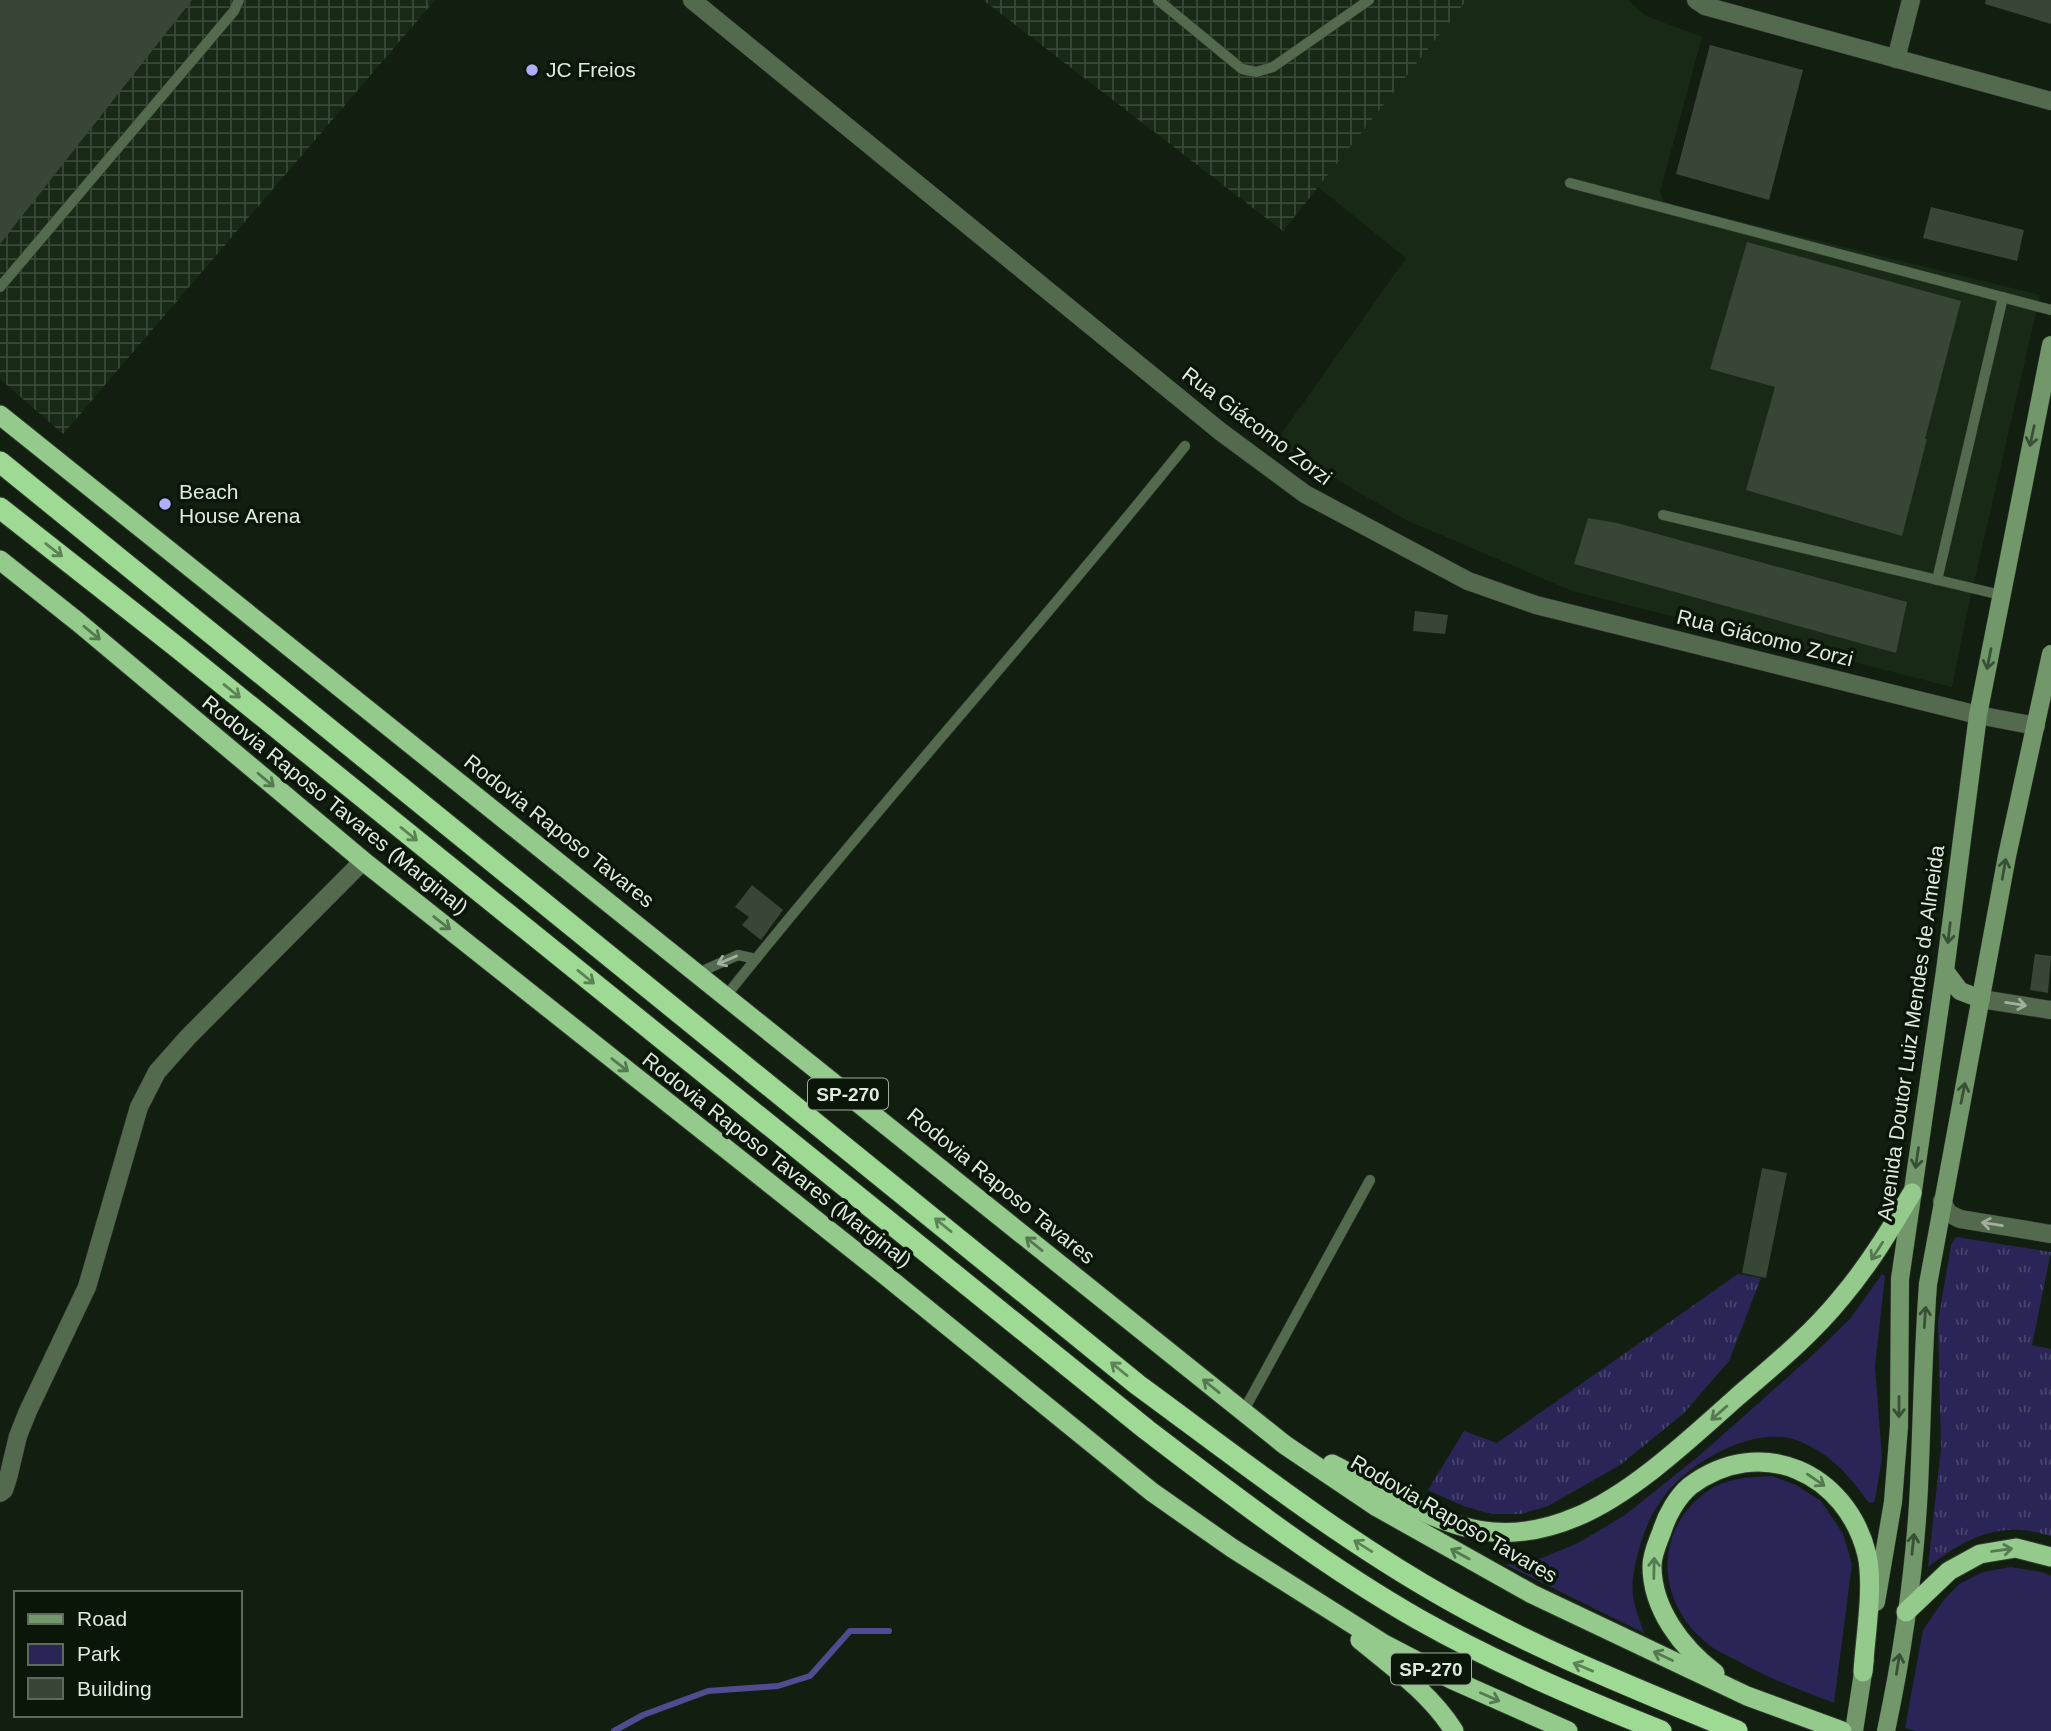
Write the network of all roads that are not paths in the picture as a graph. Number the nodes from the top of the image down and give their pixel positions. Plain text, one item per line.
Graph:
1 (239, 0) edge
2 (692, 0) edge
3 (1158, 0) edge
4 (1369, 0) edge
5 (1911, 0) edge
6 (1702, 2) edge
7 (1896, 59) junction
8 (2051, 101) edge
9 (1570, 183) dead end
10 (0, 287) edge
11 (2003, 297) junction
12 (2051, 310) edge
13 (2051, 345) edge
14 (0, 415) edge
15 (1185, 446) dead end
16 (0, 462) edge
17 (0, 508) edge
18 (1663, 515) dead end
19 (0, 560) edge
20 (1937, 580) junction
21 (2001, 595) junction
22 (2051, 654) edge
23 (1978, 715) junction
24 (2036, 726) junction
25 (363, 861) junction
26 (756, 959) junction
27 (1945, 971) junction
28 (698, 973) junction
29 (726, 996) junction
30 (1981, 999) junction
31 (2051, 1010) edge
32 (1370, 1180) dead end
33 (1912, 1193) junction
34 (1942, 1201) junction
35 (2051, 1234) edge
36 (1243, 1412) junction
37 (1262, 1428) junction
38 (0, 1493) edge
39 (2051, 1558) edge
40 (1303, 1593) junction
41 (1906, 1612) junction
42 (1863, 1672) junction
43 (1747, 1696) junction
44 (1454, 1731) edge
45 (1568, 1731) edge
46 (1661, 1731) edge
47 (1737, 1731) edge
48 (1842, 1731) edge
49 (1854, 1731) edge
50 (1886, 1731) edge

1 - 10 lane
2 - 23 street, Rua Giácomo Zorzi
3 - 4 lane
5 - 7 street
6 - 7 street
7 - 8 street
9 - 11 lane
11 - 12 lane
11 - 20 lane
13 -> 21 main road, Avenida Doutor Luiz Mendes de Almeida
14 - 28 highway, Rodovia Raposo Tavares / SP-270
15 - 26 lane
47 -> 16 highway, SP-270
17 -> 46 highway, SP-270
18 - 20 lane
19 -> 25 highway, Rodovia Raposo Tavares (Marginal) / SP-270
20 - 21 lane
21 -> 23 main road, Avenida Doutor Luiz Mendes de Almeida
22 - 24 main road
23 - 24 street, Rua Giácomo Zorzi
23 -> 27 main road, Avenida Doutor Luiz Mendes de Almeida
30 -> 24 main road
25 - 38 street
25 -> 40 highway, Rodovia Raposo Tavares (Marginal) / SP-270
26 -> 28 lane
26 - 29 lane
27 - 30 main road
27 -> 33 main road, Avenida Doutor Luiz Mendes de Almeida
28 - 29 highway, Rodovia Raposo Tavares / SP-270
36 -> 29 highway, Rodovia Raposo Tavares / SP-270
30 -> 31 street
34 -> 30 main road
32 - 36 lane
33 -> 37 highway
33 -> 42 main road, Avenida Doutor Luiz Mendes de Almeida
35 -> 34 street
41 -> 34 main road
36 - 37 highway, Rodovia Raposo Tavares / SP-270
43 -> 37 highway, Rodovia Raposo Tavares / SP-270
41 -> 39 highway
40 - 44 highway
40 -> 45 highway, Rodovia Raposo Tavares (Marginal) / SP-270
50 -> 41 main road
43 -> 42 highway
42 - 49 main road, Avenida Doutor Luiz Mendes de Almeida
43 - 48 highway, Rodovia Raposo Tavares / SP-270

